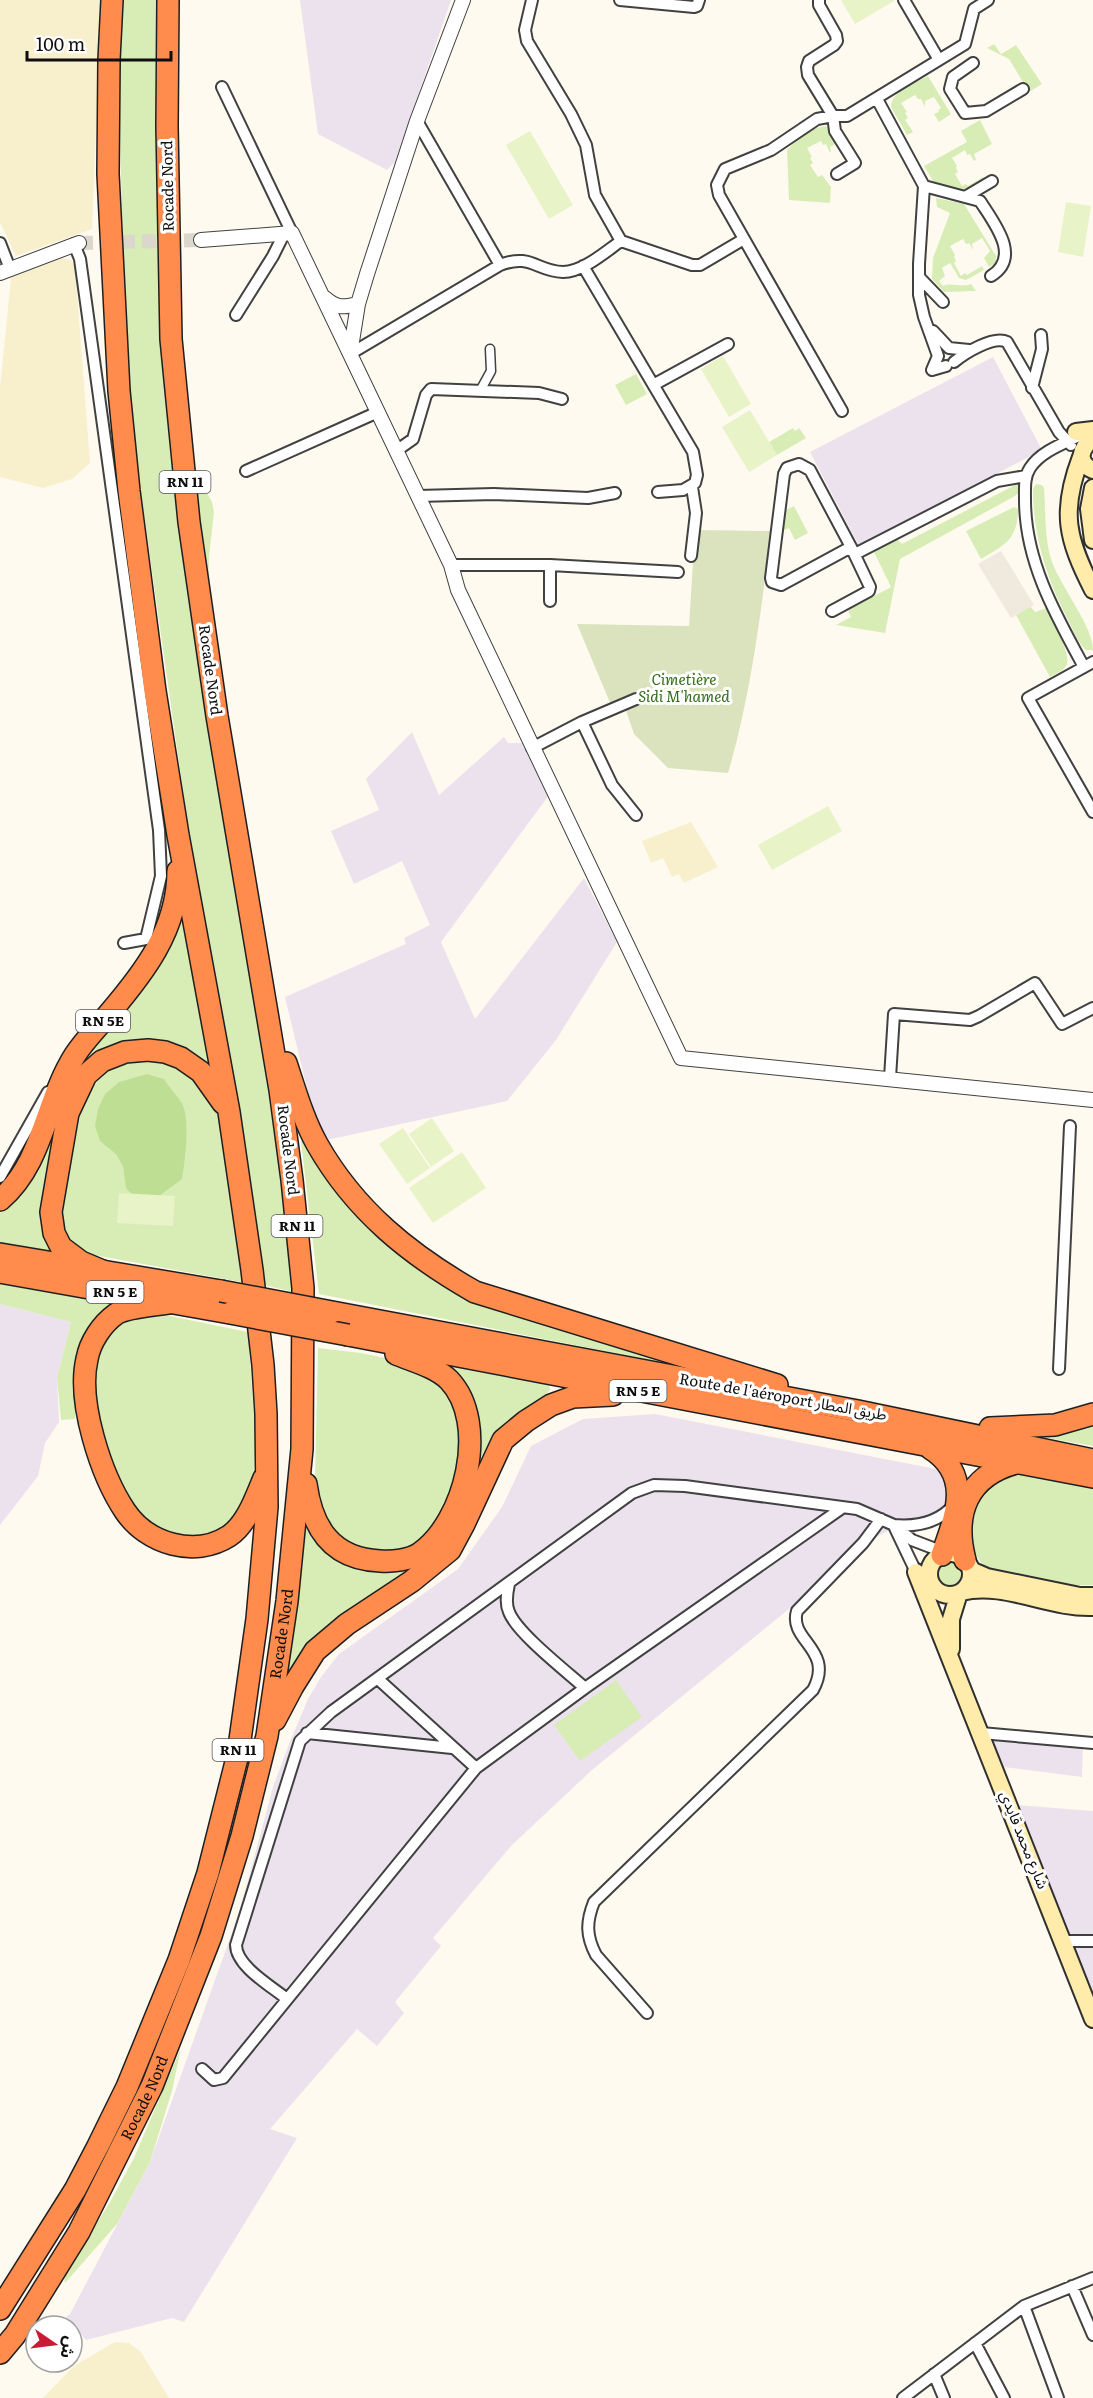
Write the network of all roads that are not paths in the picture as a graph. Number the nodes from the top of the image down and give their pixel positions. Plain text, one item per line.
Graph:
1 (112, 0) edge
2 (168, 0) edge
3 (463, 0) edge
4 (532, 0) edge
5 (620, 0) edge
6 (699, 0) edge
7 (819, 0) edge
8 (904, 0) edge
9 (988, 0) edge
10 (971, 4) edge
11 (939, 60) junction
12 (973, 63) dead end
13 (222, 87) dead end
14 (1023, 88) dead end
15 (877, 99) junction
16 (833, 116) junction
17 (417, 122) junction
18 (837, 174) dead end
19 (992, 181) dead end
20 (924, 186) junction
21 (965, 197) junction
22 (288, 234) junction
23 (744, 239) junction
24 (201, 240) tunnel mouth
25 (621, 242) junction
26 (0, 243) edge
27 (76, 243) joint
28 (500, 265) junction
29 (583, 266) junction
30 (5, 271) edge
31 (991, 276) dead end
32 (919, 277) junction
33 (323, 297) junction
34 (358, 304) junction
35 (922, 308) junction
36 (236, 315) dead end
37 (926, 322) junction
38 (1041, 336) dead end
39 (728, 344) dead end
40 (949, 348) junction
41 (490, 349) dead end
42 (973, 350) junction
43 (350, 354) junction
44 (938, 356) junction
45 (950, 364) junction
46 (655, 384) junction
47 (1032, 388) junction
48 (480, 391) junction
49 (562, 399) dead end
50 (842, 411) dead end
51 (378, 412) junction
52 (1082, 438) edge
53 (396, 451) junction
54 (1093, 470) edge
55 (246, 471) dead end
56 (1026, 476) junction
57 (692, 487) junction
58 (1093, 488) edge
59 (658, 492) dead end
60 (615, 493) dead end
61 (418, 496) junction
62 (1069, 526) junction
63 (1092, 532) edge
64 (853, 551) junction
65 (690, 555) dead end
66 (450, 565) junction
67 (550, 565) junction
68 (678, 572) dead end
69 (1093, 590) edge
70 (550, 601) dead end
71 (832, 611) dead end
72 (1088, 664) edge
73 (636, 699) dead end
74 (582, 722) junction
75 (532, 748) junction
76 (1093, 812) edge
77 (636, 815) dead end
78 (178, 835) junction
79 (124, 943) dead end
80 (266, 1006) junction
81 (1093, 1008) edge
82 (75, 1056) junction
83 (890, 1078) junction
84 (1093, 1100) edge
85 (229, 1112) junction
86 (1070, 1126) dead end
87 (0, 1177) edge
88 (0, 1200) edge
89 (0, 1254) edge
90 (0, 1272) edge
91 (105, 1272) junction
92 (174, 1302) junction
93 (348, 1335) junction
94 (1059, 1369) dead end
95 (654, 1395) junction
96 (858, 1411) junction
97 (1093, 1414) edge
98 (941, 1427) junction
99 (927, 1446) junction
100 (302, 1449) junction
101 (1093, 1460) edge
102 (1017, 1463) junction
103 (268, 1469) junction
104 (1093, 1477) edge
105 (956, 1502) junction
106 (842, 1508) junction
107 (881, 1519) junction
108 (894, 1525) junction
109 (953, 1557) junction
110 (928, 1580) junction
111 (509, 1584) junction
112 (960, 1592) junction
113 (1093, 1596) edge
114 (1093, 1607) edge
115 (951, 1662) junction
116 (378, 1679) junction
117 (585, 1688) junction
118 (981, 1732) junction
119 (307, 1733) junction
120 (267, 1736) junction
121 (1093, 1743) edge
122 (452, 1748) junction
123 (476, 1768) junction
124 (1064, 1941) junction
125 (1093, 1941) edge
126 (287, 1999) junction
127 (647, 2013) dead end
128 (1093, 2019) edge
129 (202, 2069) dead end
130 (1093, 2278) edge
131 (1072, 2286) junction
132 (1024, 2306) junction
133 (0, 2309) edge
134 (1093, 2335) edge
135 (975, 2343) junction
136 (0, 2353) edge
137 (934, 2374) junction
138 (903, 2398) edge
139 (944, 2398) edge
140 (1004, 2398) edge
141 (1058, 2398) edge

1 - 78 highway, Rocade Nord / RN 11
2 - 80 highway, Rocade Nord / RN 11
3 - 17 street
4 - 25 street
5 - 6 street
7 - 16 street
8 - 11 street
9 - 10 street
10 - 11 street
11 - 15 street
12 - 14 street
13 - 22 street
15 - 16 street
15 - 20 street
16 - 18 street
16 - 23 street
17 - 28 street
17 - 34 street
19 - 21 street
20 - 21 street
20 - 32 street
21 - 31 street
22 - 24 street
22 - 33 street
22 - 36 street
23 - 25 street
23 - 50 street
25 - 29 street
26 - 30 street
27 - 30 street
27 - 79 street
28 - 29 street
28 - 43 street
29 - 46 street
32 - 35 street
32 - 35 street
33 - 34 street
33 - 43 street
34 - 43 street
35 - 37 street
37 - 40 street
37 - 44 street
38 - 47 street
39 - 46 street
40 - 42 street
40 - 44 street
40 - 45 street
41 - 48 street
42 - 45 street
42 - 47 street
43 - 51 street
44 - 45 street
46 - 57 street
47 - 52 street
48 - 49 street
48 - 53 street
51 - 53 street
51 - 55 street
52 - 54 main road
52 - 56 street
52 - 62 main road
53 - 61 street
56 - 64 street
56 - 72 street
57 - 59 street
57 - 65 street
58 - 63 main road
60 - 61 street
61 - 66 street
62 - 63 main road
62 - 69 main road
64 - 64 street
64 - 71 street
66 - 67 street
66 - 75 street
67 - 68 street
67 - 70 street
72 - 76 street
73 - 74 street
74 - 75 street
74 - 77 street
75 - 83 street
78 - 82 highway, RN 5E
78 - 85 highway, Rocade Nord / RN 11
80 - 96 highway
80 - 100 highway, Rocade Nord / RN 11
81 - 83 street
82 - 87 street
82 - 88 highway, RN 5E
83 - 84 street
85 - 91 highway
85 - 103 highway, Rocade Nord / RN 11
86 - 94 street
89 - 91 highway, RN 5 E
90 - 92 highway, RN 5 E
91 - 96 highway, Route de l'aéroport طريق المطار / RN 5 E, bridge
92 - 93 highway, RN 5 E, bridge
92 - 103 highway
93 - 95 highway, Route de l'aéroport طريق المطار / RN 5 E
93 - 100 highway
95 - 99 highway, Route de l'aéroport طريق المطار / RN 5 E
95 - 120 highway
96 - 98 highway, Route de l'aéroport طريق المطار / RN 5 E
97 - 98 highway
98 - 101 highway, Route de l'aéroport طريق المطار / RN 5 E
99 - 102 highway, Route de l'aéroport طريق المطار / RN 5 E
99 - 105 highway
100 - 120 highway, Rocade Nord / RN 11
102 - 104 highway, Route de l'aéroport طريق المطار / RN 5 E
102 - 109 highway
103 - 133 highway, Rocade Nord / RN 11
105 - 108 street
105 - 109 highway
106 - 107 street
106 - 111 street
106 - 117 street
107 - 108 street
107 - 127 street
108 - 109 street
108 - 110 street
109 - 110 main road
109 - 112 main road
109 - 113 main road
110 - 112 main road
110 - 115 main road, شارع محمد قايدي
111 - 116 street
111 - 117 street
112 - 114 main road
112 - 115 main road
115 - 118 main road, شارع محمد قايدي
116 - 119 street
116 - 122 street
117 - 123 street
118 - 121 street
118 - 124 main road, شارع محمد قايدي
119 - 122 street
119 - 126 street
120 - 136 highway, Rocade Nord / RN 11
122 - 123 street
123 - 126 street
124 - 125 street
124 - 128 main road, شارع محمد قايدي
126 - 129 street
130 - 131 street
131 - 132 street
131 - 134 street
132 - 135 street
132 - 141 street
135 - 137 street
135 - 140 street
137 - 138 street
137 - 139 street

